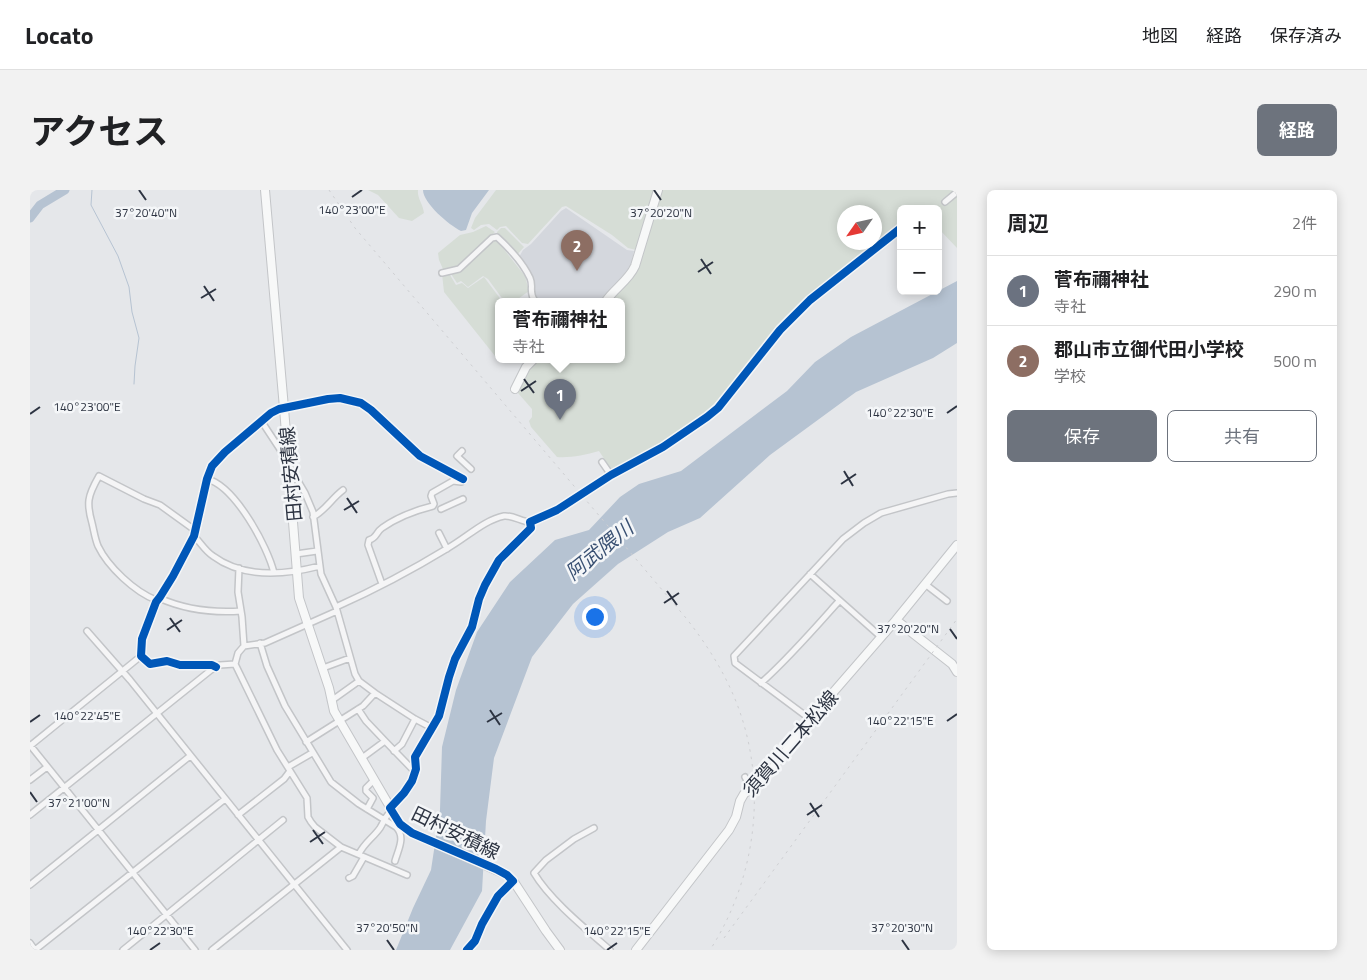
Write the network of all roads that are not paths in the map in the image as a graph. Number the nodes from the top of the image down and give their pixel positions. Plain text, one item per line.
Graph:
1 (265, 190) edge
2 (658, 190) edge
3 (957, 192) edge
4 (945, 202) dead end
5 (442, 273) dead end
6 (533, 298) edge
7 (608, 298) edge
8 (530, 363) edge
9 (515, 389) dead end
10 (284, 408) junction
11 (262, 422) junction
12 (462, 451) dead end
13 (602, 462) dead end
14 (289, 464) junction
15 (471, 469) dead end
16 (611, 475) dead end
17 (207, 479) junction
18 (343, 490) dead end
19 (957, 493) edge
20 (463, 499) dead end
21 (441, 509) dead end
22 (314, 516) junction
23 (530, 522) dead end
24 (195, 533) junction
25 (438, 533) dead end
26 (957, 545) edge
27 (447, 549) junction
28 (317, 551) junction
29 (296, 554) junction
30 (320, 566) junction
31 (239, 568) junction
32 (298, 570) junction
33 (274, 573) junction
34 (810, 574) junction
35 (382, 584) junction
36 (925, 584) junction
37 (158, 599) junction
38 (839, 601) junction
39 (946, 601) dead end
40 (337, 609) junction
41 (241, 611) junction
42 (896, 620) junction
43 (308, 624) junction
44 (86, 631) dead end
45 (882, 637) junction
46 (260, 643) junction
47 (244, 646) junction
48 (141, 656) junction
49 (350, 658) junction
50 (236, 664) junction
51 (216, 667) junction
52 (323, 668) junction
53 (122, 672) junction
54 (957, 672) edge
55 (359, 681) junction
56 (762, 683) junction
57 (375, 693) junction
58 (331, 701) junction
59 (358, 709) junction
60 (156, 713) junction
61 (810, 719) junction
62 (415, 720) junction
63 (339, 721) junction
64 (432, 728) dead end
65 (385, 741) junction
66 (306, 742) junction
67 (30, 745) edge
68 (394, 751) junction
69 (312, 753) junction
70 (190, 756) junction
71 (362, 758) junction
72 (47, 766) junction
73 (289, 769) junction
74 (415, 772) dead end
75 (744, 777) dead end
76 (30, 780) edge
77 (374, 780) junction
78 (64, 787) junction
79 (750, 788) junction
80 (225, 799) junction
81 (366, 809) junction
82 (392, 811) junction
83 (30, 815) edge
84 (238, 815) junction
85 (284, 820) dead end
86 (385, 820) junction
87 (594, 828) dead end
88 (99, 830) junction
89 (259, 841) junction
90 (341, 847) junction
91 (361, 856) junction
92 (395, 861) dead end
93 (133, 873) junction
94 (407, 875) dead end
95 (349, 878) dead end
96 (30, 884) edge
97 (293, 885) junction
98 (167, 915) junction
99 (30, 944) edge
100 (123, 950) edge
101 (194, 950) edge
102 (212, 950) edge
103 (347, 950) edge
104 (560, 950) edge
105 (610, 950) edge
106 (636, 950) edge

1 - 10 main road, 田村安積線
2 - 7 main road
3 - 4 street
5 - 6 street
8 - 9 main road
10 - 11 street
10 - 14 main road, 田村安積線
10 - 35 street
11 - 14 street
11 - 17 street
12 - 15 street
13 - 16 street
14 - 22 street
14 - 29 main road, 田村安積線
17 - 24 street
17 - 33 street
18 - 22 street
19 - 34 street
20 - 21 street
22 - 28 street
23 - 27 street
24 - 31 street
24 - 37 street
24 - 37 street
25 - 27 street
26 - 36 main road, 須賀川二本松線
27 - 35 street
28 - 29 street
28 - 30 street
29 - 32 main road, 田村安積線
30 - 32 street
30 - 40 street
31 - 33 street
31 - 41 street
32 - 33 street
32 - 43 main road, 田村安積線
34 - 38 street
34 - 56 street
35 - 40 street
36 - 39 street
36 - 42 main road, 須賀川二本松線
37 - 41 street
37 - 48 street
38 - 45 street
38 - 56 street
40 - 43 street
40 - 49 street
41 - 47 street
42 - 45 main road, 須賀川二本松線
42 - 54 main road
43 - 46 street
43 - 52 main road, 田村安積線
44 - 53 street
45 - 61 main road, 須賀川二本松線
46 - 47 street
46 - 66 street
47 - 50 street
48 - 51 street
48 - 53 street
49 - 52 street
49 - 55 street
50 - 51 street
50 - 73 street
51 - 60 street
52 - 58 main road, 田村安積線
53 - 60 street
53 - 67 street
55 - 57 street
55 - 58 street
56 - 61 street
57 - 59 street
57 - 62 street
58 - 63 main road, 田村安積線
59 - 63 street
59 - 65 street
60 - 70 street
60 - 78 street
61 - 79 main road, 須賀川二本松線
62 - 64 street
62 - 68 street
63 - 66 street
63 - 71 main road, 田村安積線
65 - 68 street
65 - 71 street
66 - 69 street
67 - 72 street
68 - 74 street
69 - 73 street
69 - 81 street
70 - 80 street
70 - 88 street
71 - 77 main road, 田村安積線
72 - 76 street
72 - 78 street
73 - 84 street
73 - 90 street
75 - 79 street
77 - 81 street
77 - 82 main road, 田村安積線
78 - 83 street
78 - 88 street
79 - 106 main road, 須賀川二本松線
80 - 84 street
80 - 93 street
81 - 86 street
82 - 86 street
82 - 104 main road, 田村安積線
84 - 89 street
85 - 89 street
86 - 91 street
86 - 92 street
87 - 105 street
88 - 93 street
88 - 96 street
89 - 97 street
89 - 98 street
90 - 91 street
90 - 97 street
91 - 94 street
91 - 95 street
93 - 98 street
93 - 99 street
97 - 102 street
97 - 103 street
98 - 100 street
98 - 101 street

